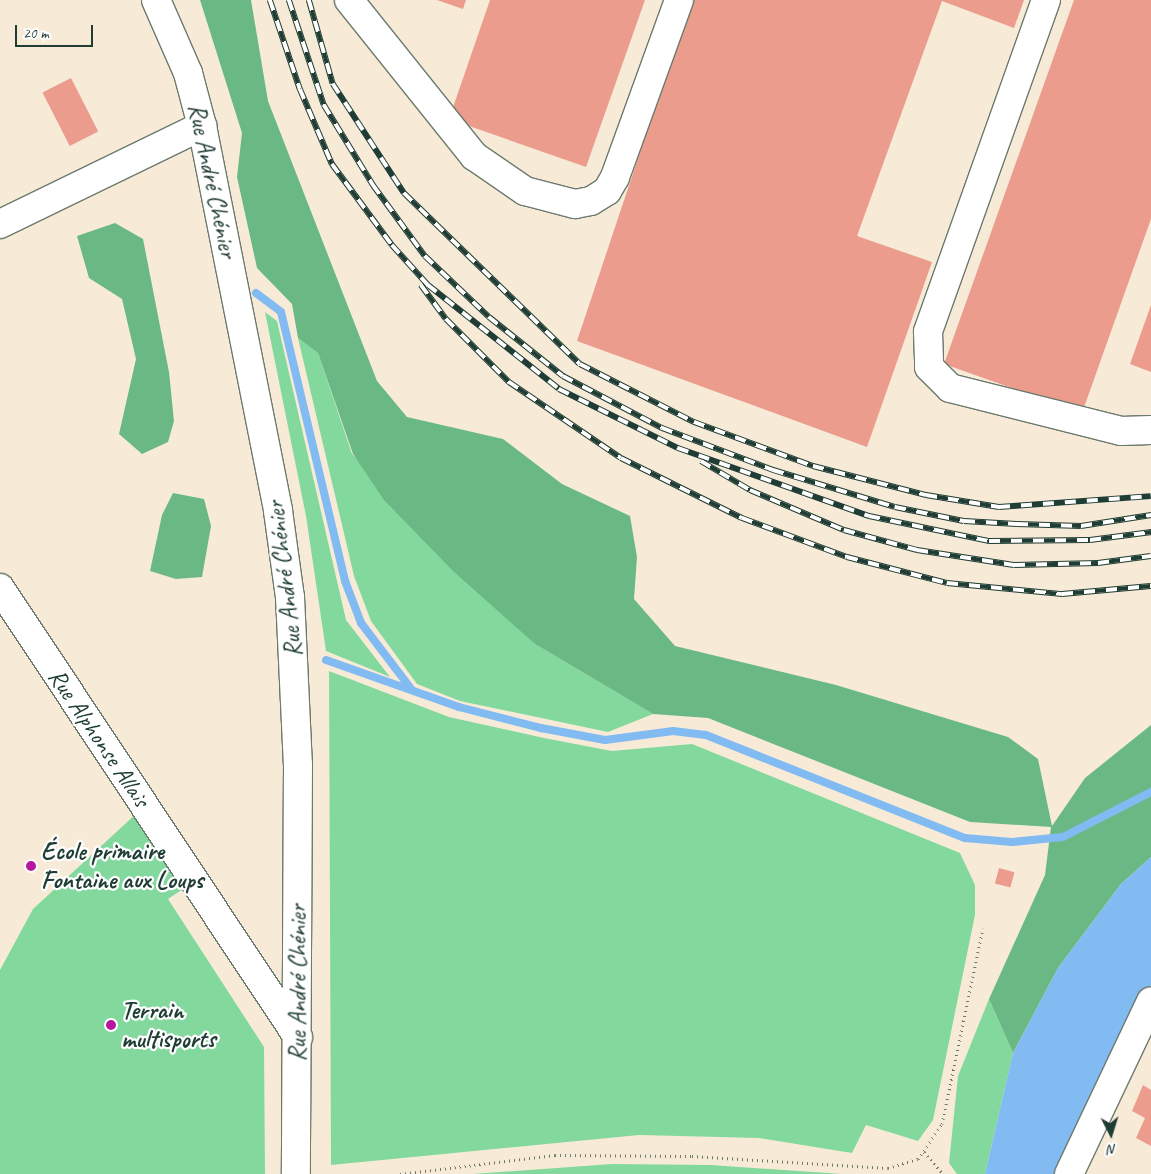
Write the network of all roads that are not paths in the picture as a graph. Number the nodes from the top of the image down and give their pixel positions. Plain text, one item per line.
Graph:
1 (156, 0) edge
2 (349, 0) edge
3 (678, 0) edge
4 (1046, 0) edge
5 (202, 126) junction
6 (0, 224) edge
7 (1151, 430) edge
8 (0, 588) edge
9 (1151, 1001) edge
10 (298, 1037) junction
11 (296, 1174) edge
12 (1069, 1174) edge

1 - 5 street, Rue André Chénier
2 - 3 street
4 - 7 street
5 - 6 street
5 - 10 street, Rue André Chénier
8 - 10 street, Rue Alphonse Allais
9 - 12 street
10 - 11 street, Rue André Chénier

